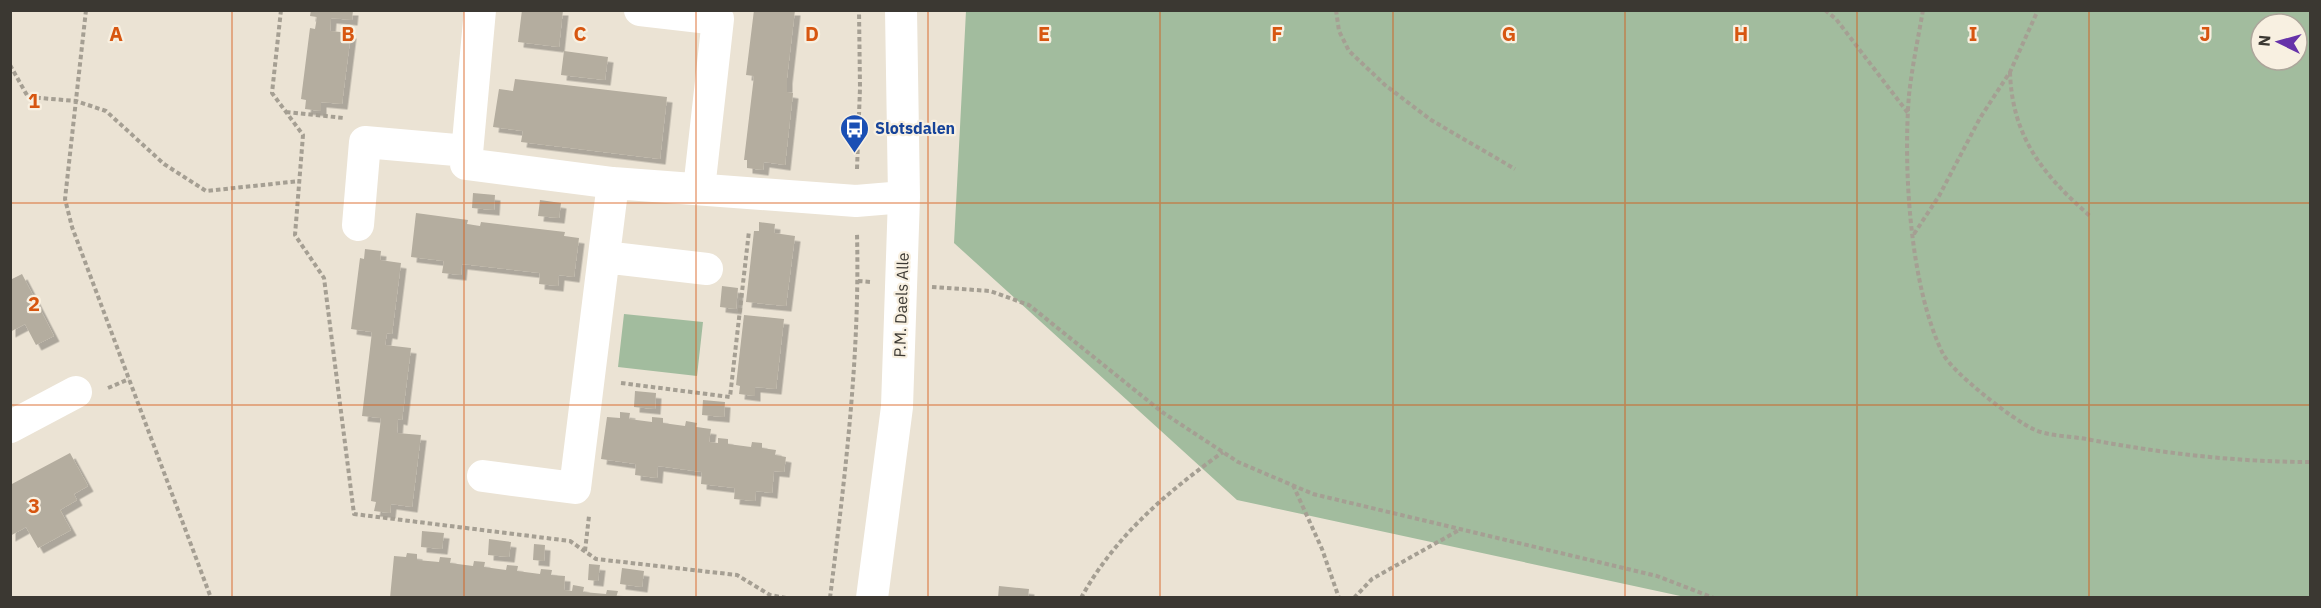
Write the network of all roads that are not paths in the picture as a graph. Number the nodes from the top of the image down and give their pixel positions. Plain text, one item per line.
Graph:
1 (480, 10) edge
2 (640, 10) edge
3 (901, 10) edge
4 (467, 152) junction
5 (613, 183) junction
6 (699, 189) junction
7 (904, 197) junction
8 (358, 225) dead end
9 (604, 257) junction
10 (707, 269) dead end
11 (76, 392) dead end
12 (10, 427) edge
13 (483, 476) dead end
14 (872, 597) edge

1 - 4 street
2 - 6 street
3 - 7 street, P.M. Daels Alle
4 - 5 street
4 - 8 street
5 - 6 street
5 - 9 street
6 - 7 street
7 - 14 street, P.M. Daels Alle
9 - 10 street
9 - 13 street
11 - 12 street

